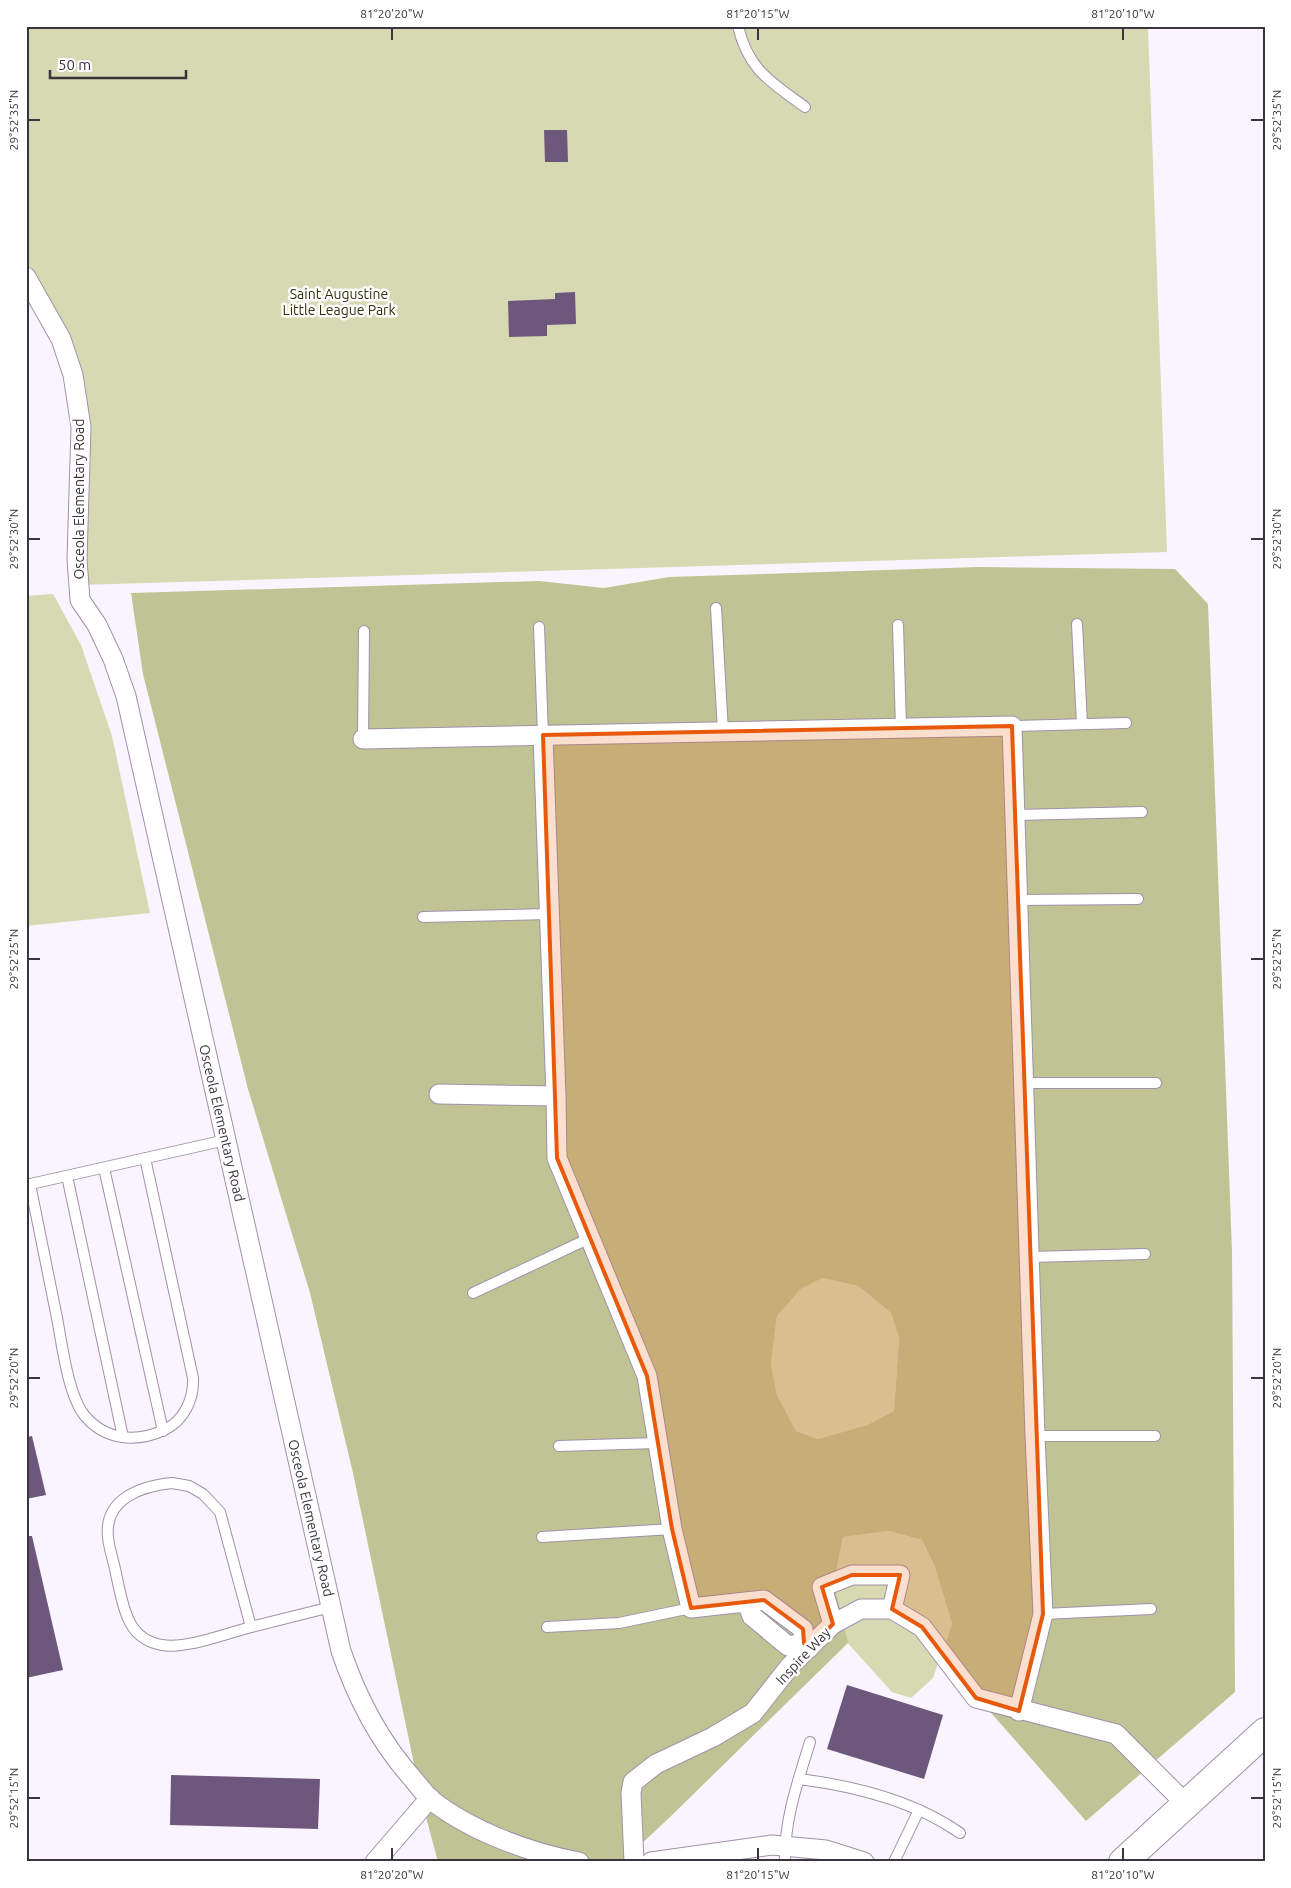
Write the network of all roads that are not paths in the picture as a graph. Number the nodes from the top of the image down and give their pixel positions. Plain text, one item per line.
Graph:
1 (738, 26) edge
2 (805, 107) dead end
3 (26, 277) edge
4 (716, 608) dead end
5 (1077, 624) dead end
6 (898, 625) dead end
7 (539, 627) dead end
8 (364, 631) dead end
9 (1126, 722) dead end
10 (1082, 724) junction
11 (1012, 726) junction
12 (900, 728) junction
13 (723, 732) junction
14 (543, 735) junction
15 (363, 738) joint
16 (1142, 812) dead end
17 (1016, 815) junction
18 (1138, 899) dead end
19 (1018, 900) junction
20 (549, 914) junction
21 (423, 917) dead end
22 (1024, 1083) junction
23 (1156, 1083) dead end
24 (439, 1094) dead end
25 (556, 1096) junction
26 (226, 1140) junction
27 (145, 1158) junction
28 (104, 1168) junction
29 (67, 1176) junction
30 (28, 1185) edge
31 (590, 1238) junction
32 (1145, 1254) dead end
33 (1029, 1256) junction
34 (473, 1293) dead end
35 (163, 1430) junction
36 (1035, 1436) junction
37 (1155, 1436) dead end
38 (123, 1437) junction
39 (657, 1443) junction
40 (559, 1446) dead end
41 (672, 1529) junction
42 (542, 1537) dead end
43 (331, 1607) junction
44 (691, 1608) junction
45 (892, 1609) junction
46 (1151, 1609) dead end
47 (1043, 1614) junction
48 (833, 1624) junction
49 (547, 1627) dead end
50 (251, 1628) junction
51 (806, 1645) junction
52 (1019, 1710) junction
53 (1265, 1732) edge
54 (810, 1742) dead end
55 (799, 1779) junction
56 (430, 1798) junction
57 (1186, 1804) junction
58 (919, 1810) junction
59 (960, 1833) dead end
60 (785, 1854) edge
61 (375, 1862) edge
62 (579, 1862) edge
63 (634, 1862) edge
64 (651, 1862) edge
65 (864, 1862) edge
66 (894, 1862) edge
67 (1123, 1862) edge

1 - 2 lane
3 - 26 street, Osceola Elementary Road
4 - 13 lane
5 - 10 lane
6 - 12 lane
7 - 14 lane
8 - 15 lane
9 - 10 lane
10 - 11 lane
11 - 12 street
11 - 17 street
12 - 13 street
13 - 14 street
14 - 15 street
14 - 20 street
16 - 17 lane
17 - 19 street
18 - 19 lane
19 - 22 street
20 - 21 lane
20 - 25 street
22 - 23 lane
22 - 33 street
24 - 25 street
25 - 31 street
26 - 27 lane
26 - 43 street, Osceola Elementary Road
27 - 28 lane
27 - 35 lane
28 - 29 lane
28 - 35 lane
29 - 30 lane
29 - 38 lane
30 - 38 lane
31 - 34 lane
31 - 39 street
32 - 33 lane
33 - 36 street
35 - 38 lane
36 - 37 lane
36 - 47 street
39 - 40 lane
39 - 41 street
41 - 42 lane
41 - 44 street
43 - 50 lane
43 - 56 street, Osceola Elementary Road
44 - 49 lane
44 - 51 street
45 - 48 street, Inspire Way
45 - 48 street
45 - 52 street, Inspire Way
46 - 47 lane
47 - 52 street
48 - 51 street, Inspire Way
50 - 50 lane
51 - 63 street, Inspire Way
52 - 57 street, Inspire Way
53 - 57 highway
54 - 55 lane
55 - 58 lane
55 - 60 lane
56 - 61 street
56 - 62 street, Osceola Elementary Road
57 - 67 highway
58 - 59 lane
58 - 66 lane
60 - 64 street
60 - 65 street

